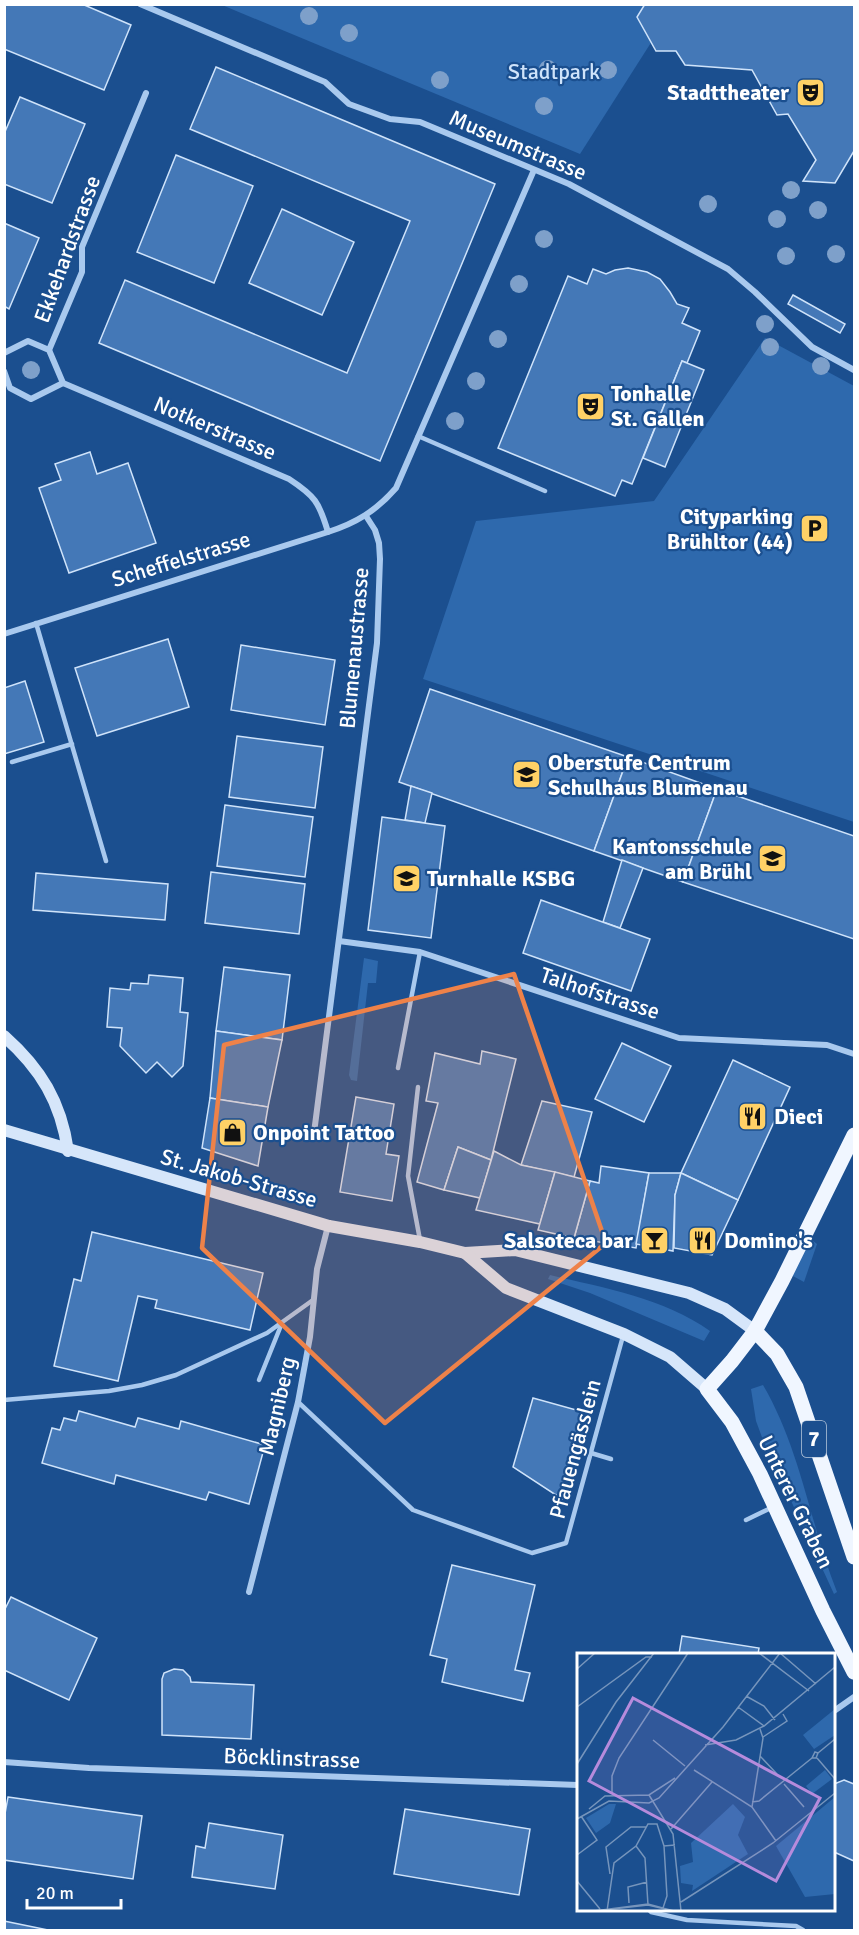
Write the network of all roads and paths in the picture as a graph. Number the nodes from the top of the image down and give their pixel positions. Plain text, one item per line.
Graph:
1 (140, 4) edge
2 (146, 93) dead end
3 (534, 170) junction
4 (49, 350) junction
5 (4, 353) edge
6 (855, 370) edge
7 (4, 371) edge
8 (63, 383) junction
9 (418, 436) junction
10 (545, 491) dead end
11 (366, 516) junction
12 (328, 532) junction
13 (36, 623) junction
14 (4, 634) edge
15 (72, 744) junction
16 (12, 762) dead end
17 (106, 861) dead end
18 (339, 941) junction
19 (420, 952) junction
20 (4, 1036) edge
21 (855, 1054) edge
22 (398, 1068) dead end
23 (418, 1087) dead end
24 (4, 1130) edge
25 (314, 1133) dead end
26 (855, 1135) edge
27 (68, 1150) junction
28 (328, 1226) junction
29 (420, 1242) junction
30 (465, 1253) junction
31 (313, 1300) junction
32 (283, 1320) junction
33 (755, 1330) junction
34 (624, 1334) junction
35 (259, 1380) dead end
36 (707, 1389) junction
37 (4, 1400) edge
38 (298, 1402) junction
39 (591, 1453) junction
40 (611, 1459) dead end
41 (775, 1506) junction
42 (746, 1520) dead end
43 (855, 1557) edge
44 (249, 1592) dead end
45 (855, 1672) edge
46 (855, 1697) edge
47 (835, 1710) edge
48 (4, 1762) edge
49 (577, 1785) edge
50 (650, 1911) edge
51 (803, 1930) edge

1 - 3 street, Museumstrasse
2 - 4 street, Ekkehardstrasse
3 - 6 street, Museumstrasse
3 - 9 street
4 - 5 street
4 - 8 street
7 - 8 street
8 - 12 street, Notkerstrasse
9 - 10 lane
9 - 11 street
11 - 12 street, Scheffelstrasse
11 - 18 street, Blumenaustrasse
12 - 13 street, Scheffelstrasse
13 - 14 street, Scheffelstrasse
13 - 15 lane
15 - 16 lane
15 - 17 lane
18 - 19 street, Talhofstrasse
18 - 25 street, Blumenaustrasse
19 - 21 street, Talhofstrasse
19 - 22 lane
20 - 27 main road
23 - 29 lane
24 - 27 main road, St. Jakob-Strasse
26 - 33 main road
27 - 28 main road, St. Jakob-Strasse
28 - 29 main road, St. Jakob-Strasse
28 - 31 street, Magniberg
29 - 30 main road, St. Jakob-Strasse
30 - 33 main road, St. Jakob-Strasse
30 - 34 main road, St. Jakob-Strasse
31 - 32 lane
31 - 38 street, Magniberg
32 - 35 lane
32 - 37 lane
33 - 36 main road
33 - 43 main road, Unterer Graben / 7
34 - 36 main road, St. Jakob-Strasse
34 - 39 lane, Pfauengässlein
36 - 41 main road, Unterer Graben
38 - 39 lane, Pfauengässlein
38 - 44 street, Magniberg
39 - 40 lane
41 - 42 lane
41 - 45 main road, Unterer Graben
46 - 47 street
48 - 49 street, Böcklinstrasse
50 - 51 lane

